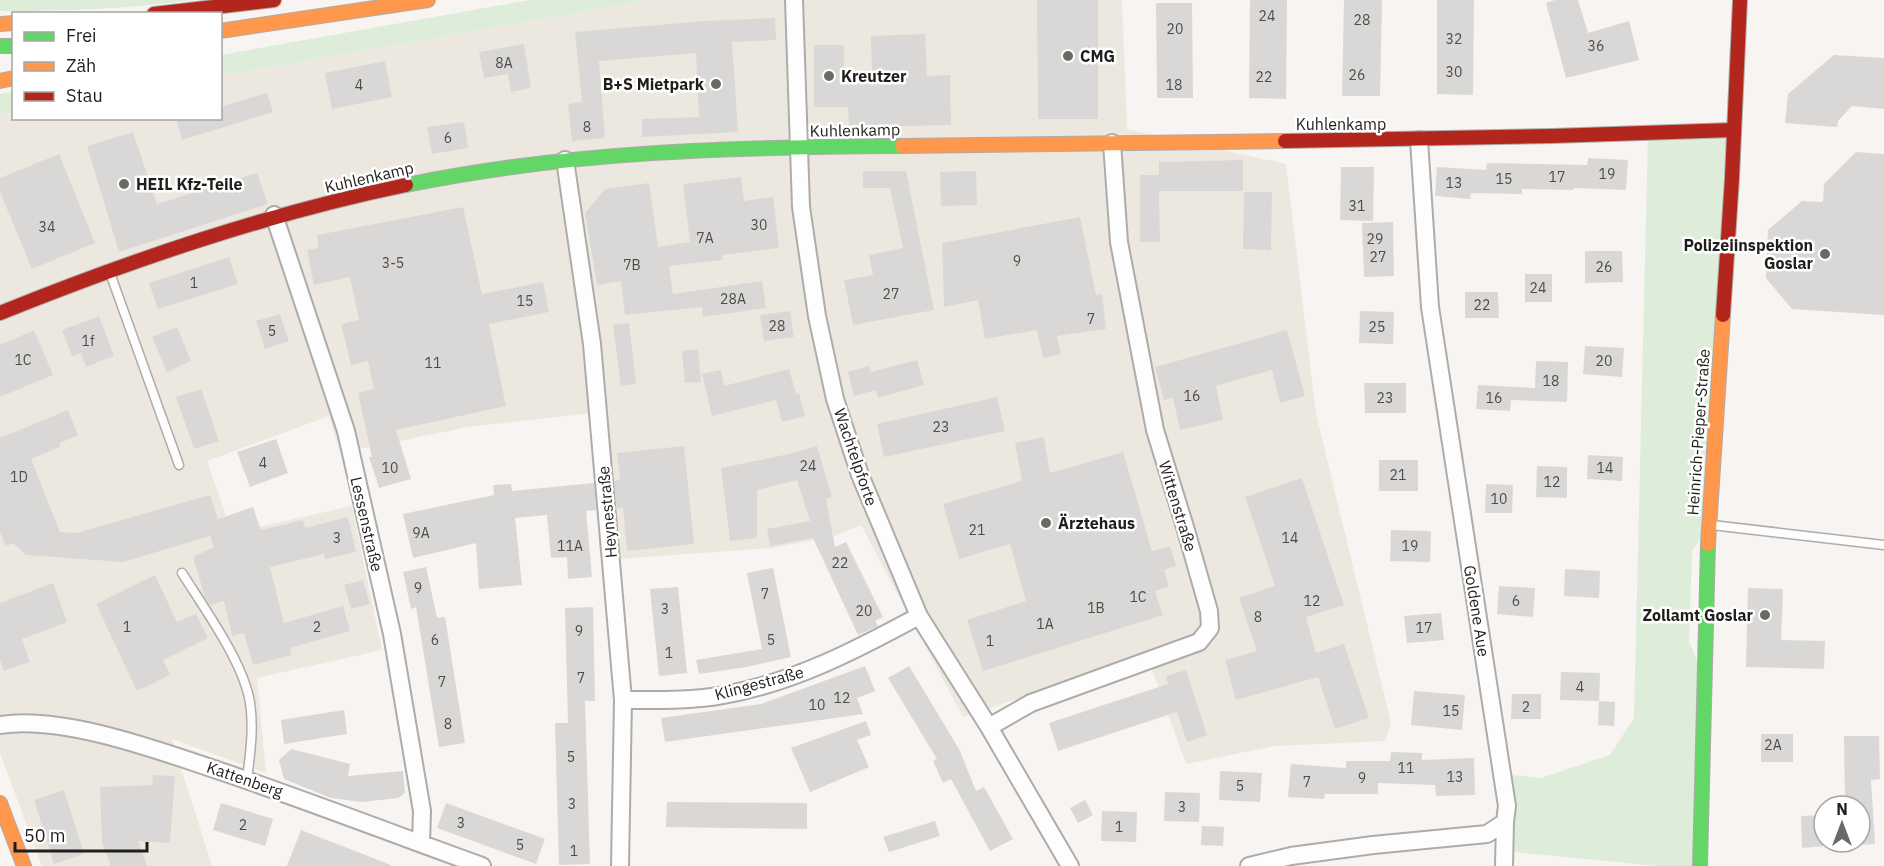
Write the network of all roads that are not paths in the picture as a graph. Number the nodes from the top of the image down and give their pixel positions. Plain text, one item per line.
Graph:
1 (274, 0) edge
2 (428, 0) edge
3 (794, 0) edge
4 (1740, 0) edge
5 (171, 12) edge
6 (259, 26) junction
7 (222, 31) edge
8 (222, 36) edge
9 (1733, 130) junction
10 (1419, 140) junction
11 (1112, 143) junction
12 (798, 147) junction
13 (565, 160) junction
14 (274, 215) junction
15 (109, 270) junction
16 (0, 313) edge
17 (179, 465) dead end
18 (1709, 524) junction
19 (1884, 545) edge
20 (183, 573) dead end
21 (919, 616) junction
22 (623, 700) junction
23 (0, 726) edge
24 (989, 727) junction
25 (248, 780) junction
26 (0, 803) edge
27 (1505, 822) junction
28 (421, 843) junction
29 (474, 865) edge
30 (24, 866) edge
31 (620, 866) edge
32 (1070, 866) edge
33 (1249, 866) edge
34 (1504, 866) edge
35 (1700, 866) edge

1 - 5 main road
2 - 6 main road
3 - 12 street, Wachtelpforte
4 - 9 main road, Heinrich-Pieper-Straße
6 - 7 main road
6 - 8 main road
9 - 10 main road, Kuhlenkamp
9 - 18 main road, Heinrich-Pieper-Straße
10 - 11 main road, Kuhlenkamp
10 - 27 street, Goldene Aue
11 - 12 main road, Kuhlenkamp
11 - 24 street, Wittenstraße
12 - 13 main road, Kuhlenkamp
12 - 21 street, Wachtelpforte
13 - 14 main road, Kuhlenkamp
13 - 22 street, Heynestraße
14 - 15 main road, Kuhlenkamp
14 - 28 street, Lessenstraße
15 - 16 main road, Kuhlenkamp
15 - 17 lane
18 - 19 lane
18 - 35 main road, Heinrich-Pieper-Straße
20 - 25 lane
21 - 22 street, Klingestraße
21 - 24 street, Wachtelpforte
22 - 31 street, Heynestraße
23 - 25 street, Kattenberg
24 - 32 street, Wachtelpforte
25 - 28 street, Kattenberg
26 - 30 main road
27 - 33 street
27 - 34 street, Goldene Aue
28 - 29 street, Kattenberg

